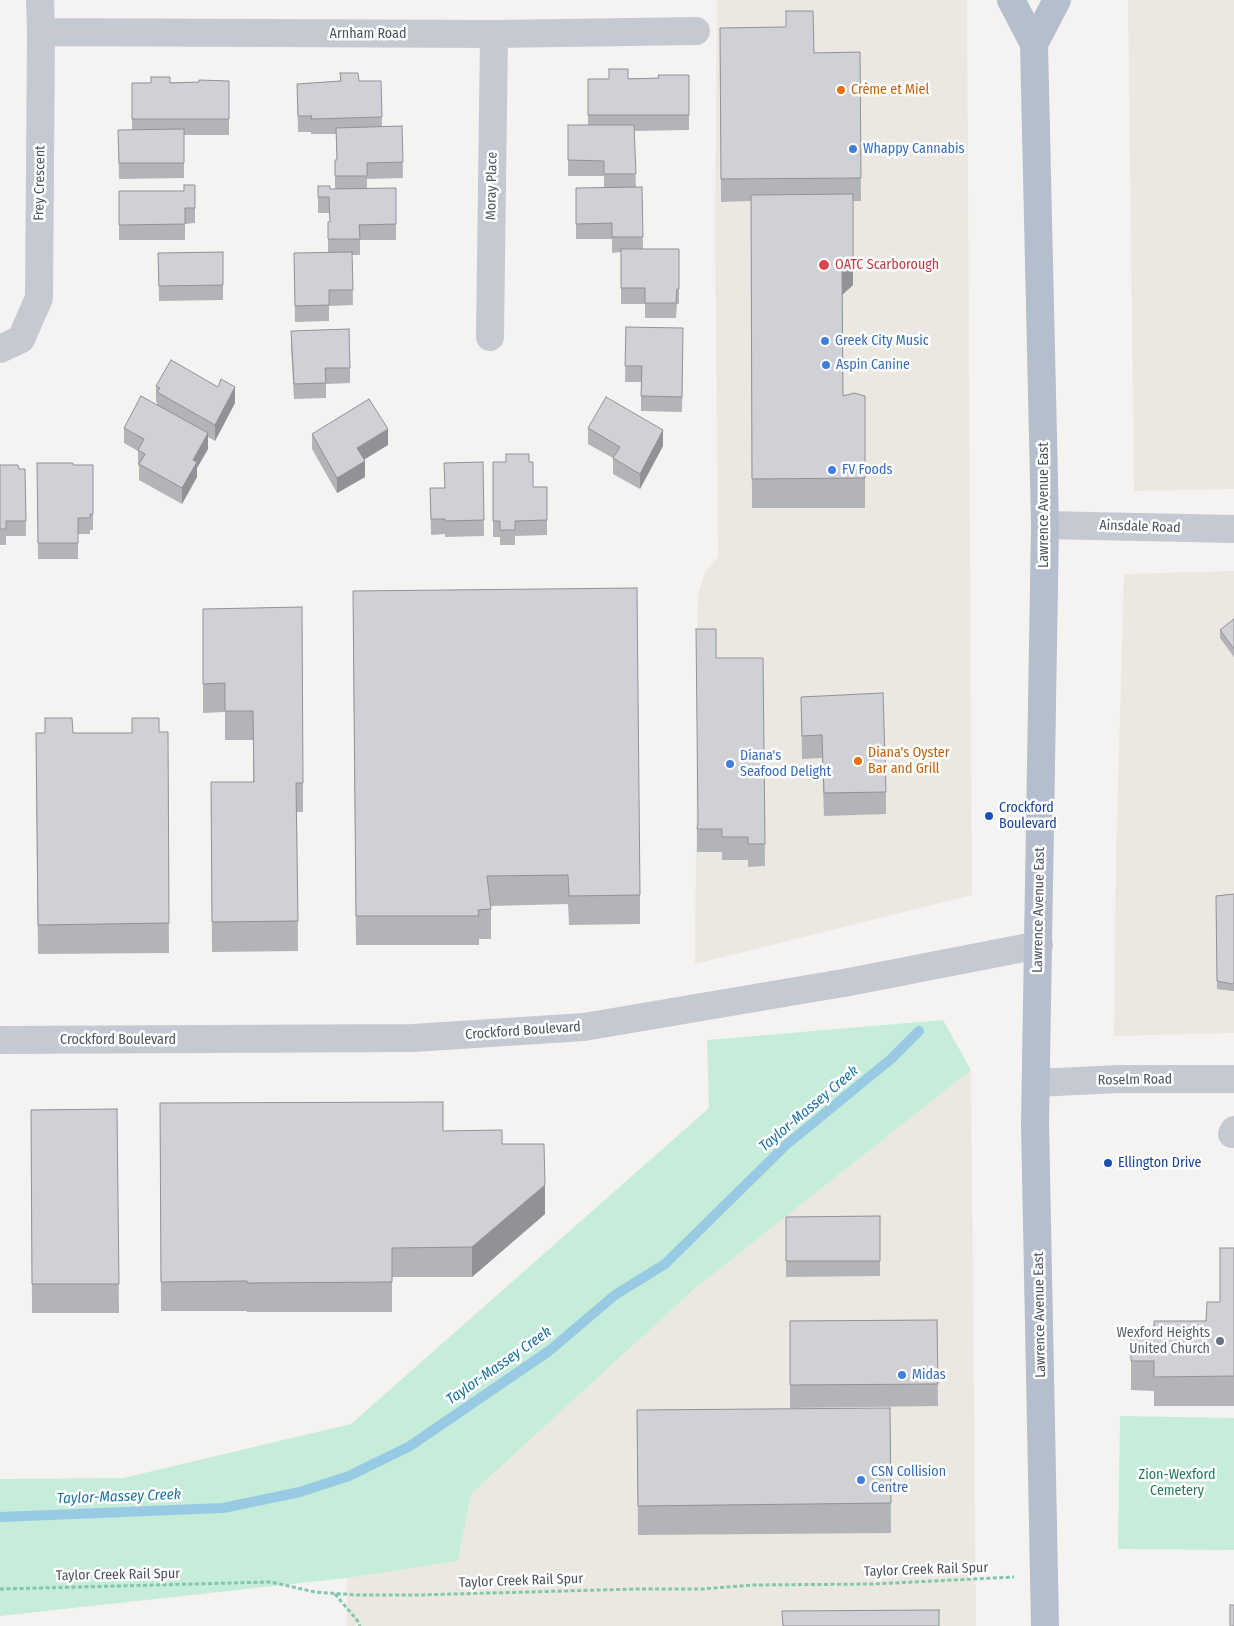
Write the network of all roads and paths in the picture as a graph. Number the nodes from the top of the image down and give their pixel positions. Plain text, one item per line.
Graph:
1 (40, 0) edge
2 (1011, 0) edge
3 (1057, 0) edge
4 (696, 31) dead end
5 (41, 32) junction
6 (494, 34) junction
7 (1034, 44) junction
8 (490, 337) dead end
9 (0, 349) edge
10 (1045, 525) junction
11 (1234, 529) edge
12 (1039, 945) junction
13 (0, 1040) edge
14 (1234, 1079) edge
15 (1036, 1083) junction
16 (1044, 1576) junction
17 (0, 1589) edge
18 (335, 1594) junction
19 (360, 1626) edge
20 (1045, 1626) edge

1 - 5 street, Frey Crescent
2 - 7 main road, Lawrence Avenue East
3 - 7 main road, Lawrence Avenue East
4 - 6 street, Arnham Road
5 - 6 street, Arnham Road
5 - 9 street, Frey Crescent
6 - 8 street, Moray Place
7 - 10 main road, Lawrence Avenue East
10 - 11 street, Ainsdale Road
10 - 12 main road, Lawrence Avenue East
12 - 13 street, Crockford Boulevard
12 - 15 main road, Lawrence Avenue East
14 - 15 street, Roselm Road
15 - 16 main road, Lawrence Avenue East
16 - 18 path, Taylor Creek Rail Spur
16 - 20 main road, Lawrence Avenue East
17 - 18 path, Taylor Creek Rail Spur
18 - 19 path

